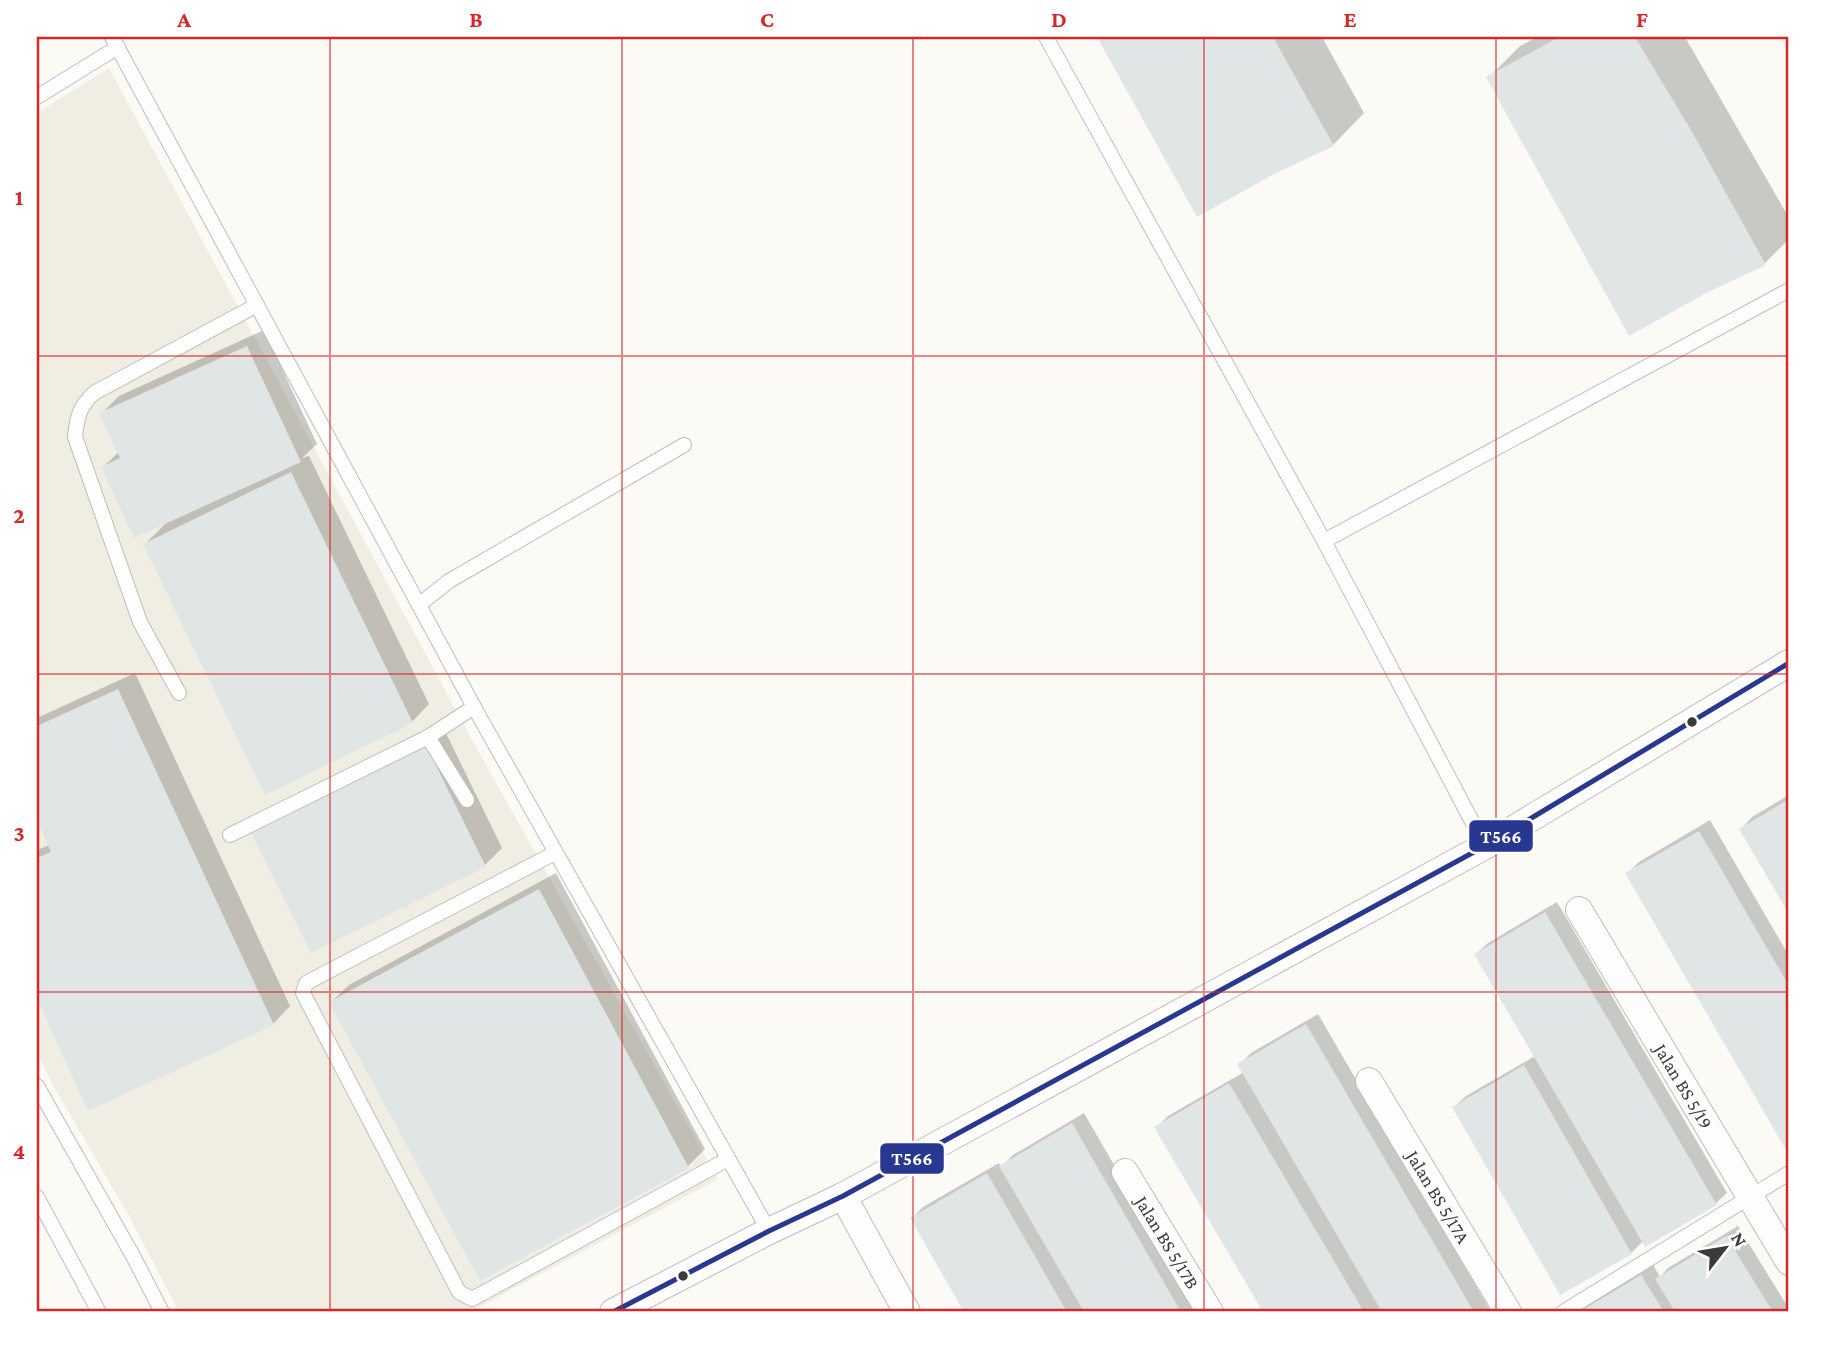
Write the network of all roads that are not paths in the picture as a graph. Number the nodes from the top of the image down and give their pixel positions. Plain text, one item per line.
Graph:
1 (1046, 37) edge
2 (115, 42) edge
3 (37, 97) edge
4 (1789, 290) edge
5 (257, 305) junction
6 (684, 445) dead end
7 (1324, 541) junction
8 (419, 605) junction
9 (1789, 663) edge
10 (179, 693) dead end
11 (474, 707) junction
12 (428, 737) junction
13 (467, 800) dead end
14 (230, 835) dead end
15 (1485, 846) junction
16 (555, 853) junction
17 (1579, 910) dead end
18 (1369, 1081) dead end
19 (37, 1086) edge
20 (728, 1159) junction
21 (1125, 1172) dead end
22 (1789, 1173) edge
23 (843, 1196) junction
24 (37, 1197) edge
25 (1749, 1197) junction
26 (769, 1231) junction
27 (1789, 1262) edge
28 (99, 1312) edge
29 (162, 1312) edge
30 (613, 1312) edge
31 (908, 1312) edge
32 (1210, 1312) edge
33 (1508, 1312) edge
34 (1563, 1312) edge

1 - 7 lane
2 - 3 lane
2 - 5 lane
4 - 7 lane
5 - 8 lane
5 - 10 lane
6 - 8 lane
7 - 15 lane
8 - 11 lane
9 - 15 street
11 - 12 lane
11 - 16 lane
12 - 13 lane
12 - 14 lane
15 - 23 street
16 - 20 lane
16 - 20 lane
17 - 25 street, Jalan BS 5/19
18 - 33 street, Jalan BS 5/17A
19 - 29 lane
20 - 26 lane
21 - 32 street, Jalan BS 5/17B
22 - 25 lane
23 - 26 street
23 - 31 street
24 - 28 lane
25 - 27 street, Jalan BS 5/19
25 - 34 lane
26 - 30 street

